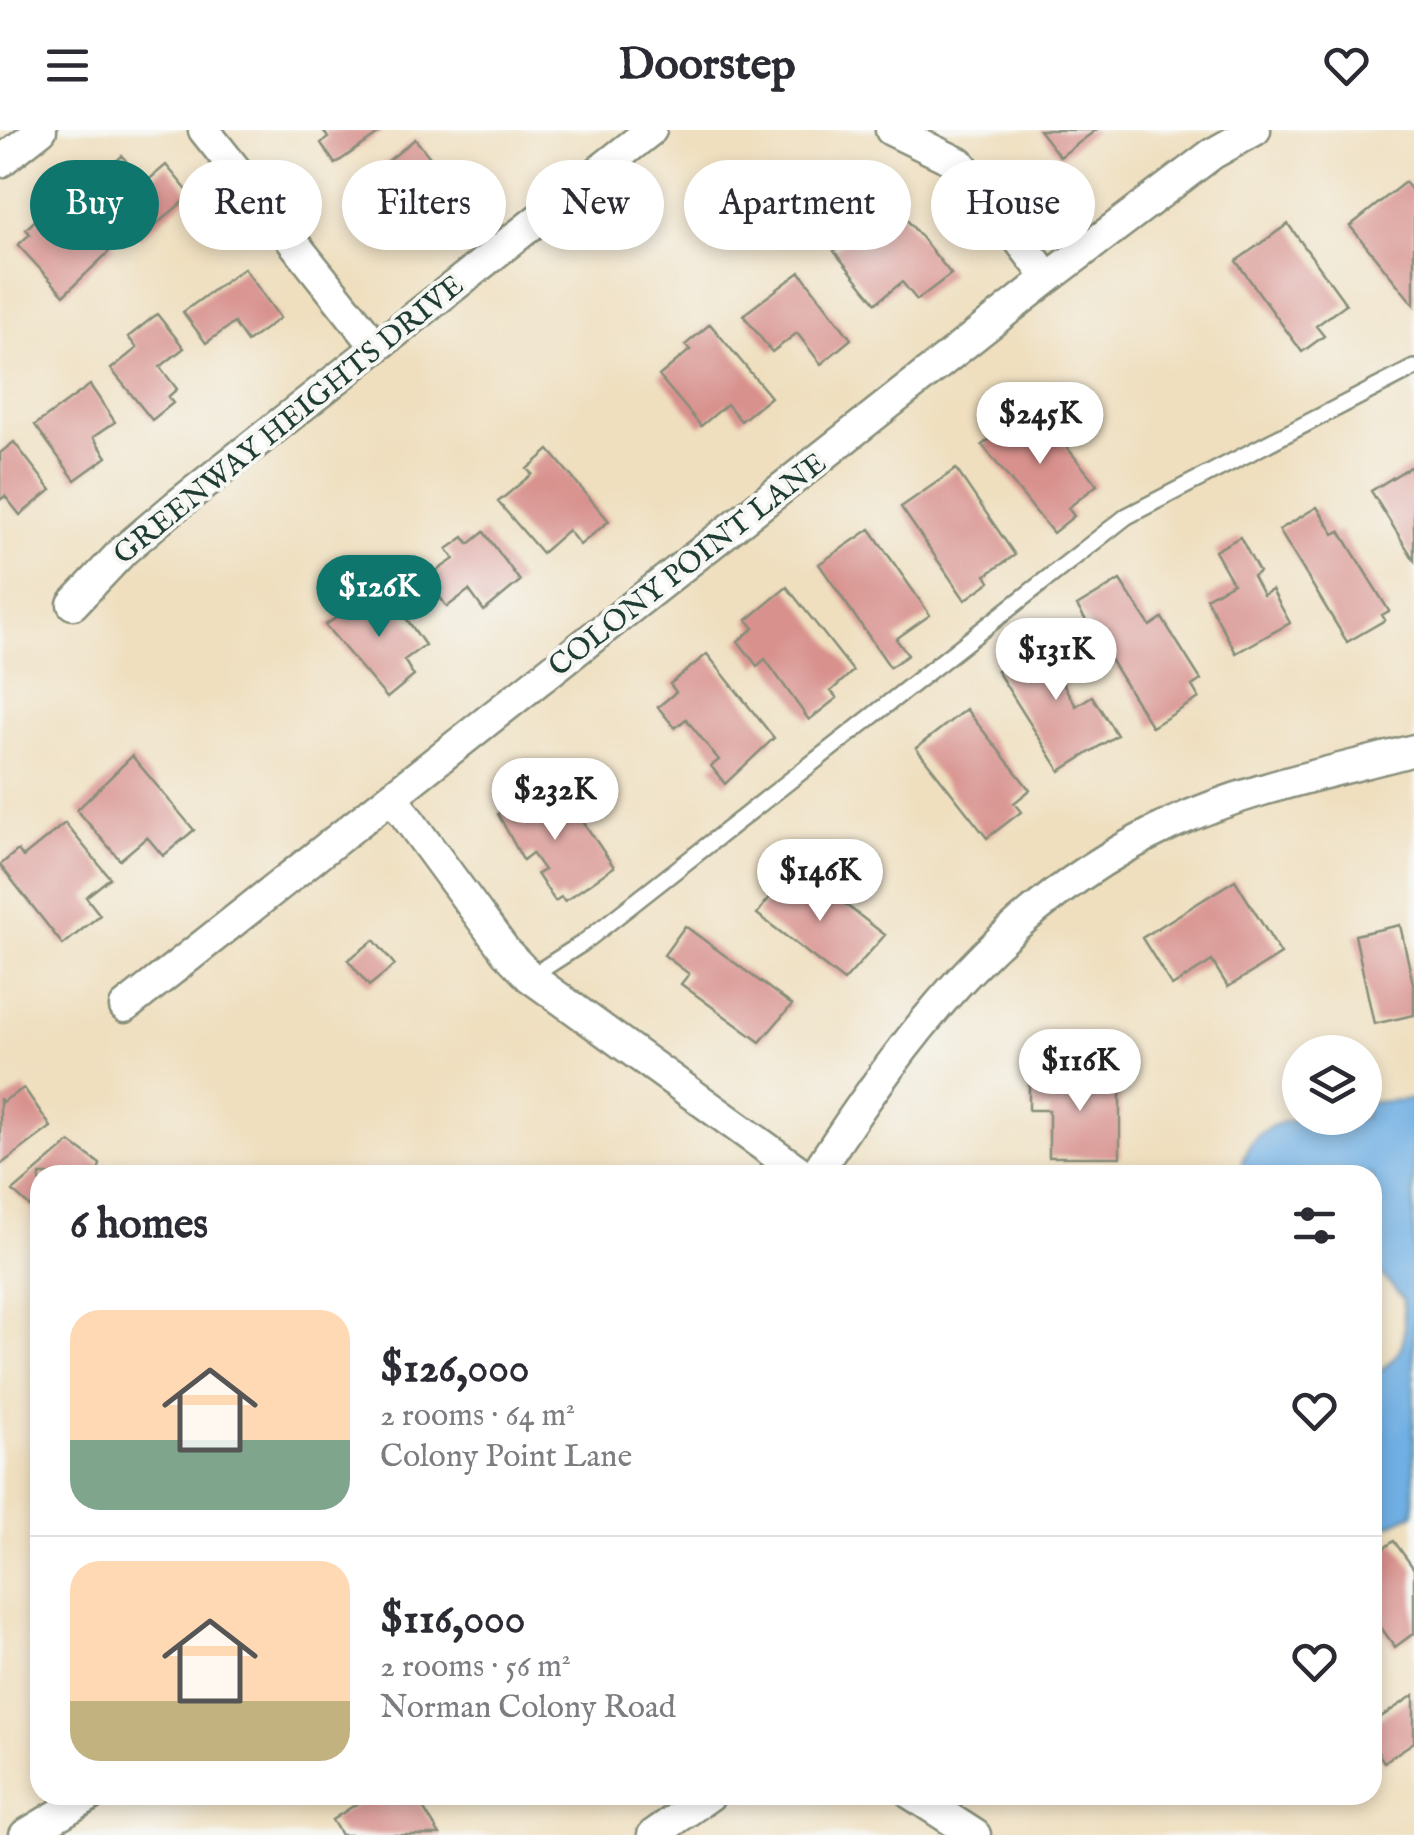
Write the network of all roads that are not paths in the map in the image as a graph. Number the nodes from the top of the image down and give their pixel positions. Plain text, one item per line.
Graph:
1 (41, 130) edge
2 (204, 130) edge
3 (651, 130) edge
4 (891, 130) edge
5 (1255, 130) edge
6 (0, 162) edge
7 (1048, 278) junction
8 (375, 345) junction
9 (1414, 368) edge
10 (73, 604) dead end
11 (1414, 750) edge
12 (392, 798) junction
13 (530, 977) junction
14 (125, 1007) dead end
15 (790, 1165) edge
16 (821, 1165) edge
17 (74, 1805) edge
18 (696, 1805) edge
19 (928, 1805) edge
20 (25, 1835) edge
21 (653, 1835) edge
22 (975, 1835) edge

1 - 6 street
2 - 8 street
3 - 8 street, GREENWAY HEIGHTS DRIVE
4 - 7 street
5 - 7 street, COLONY POINT LANE
7 - 12 street, COLONY POINT LANE
8 - 10 street, GREENWAY HEIGHTS DRIVE
9 - 13 lane
11 - 16 street
12 - 13 street
12 - 14 street, COLONY POINT LANE
13 - 15 street
17 - 20 street
18 - 21 street
19 - 22 street

